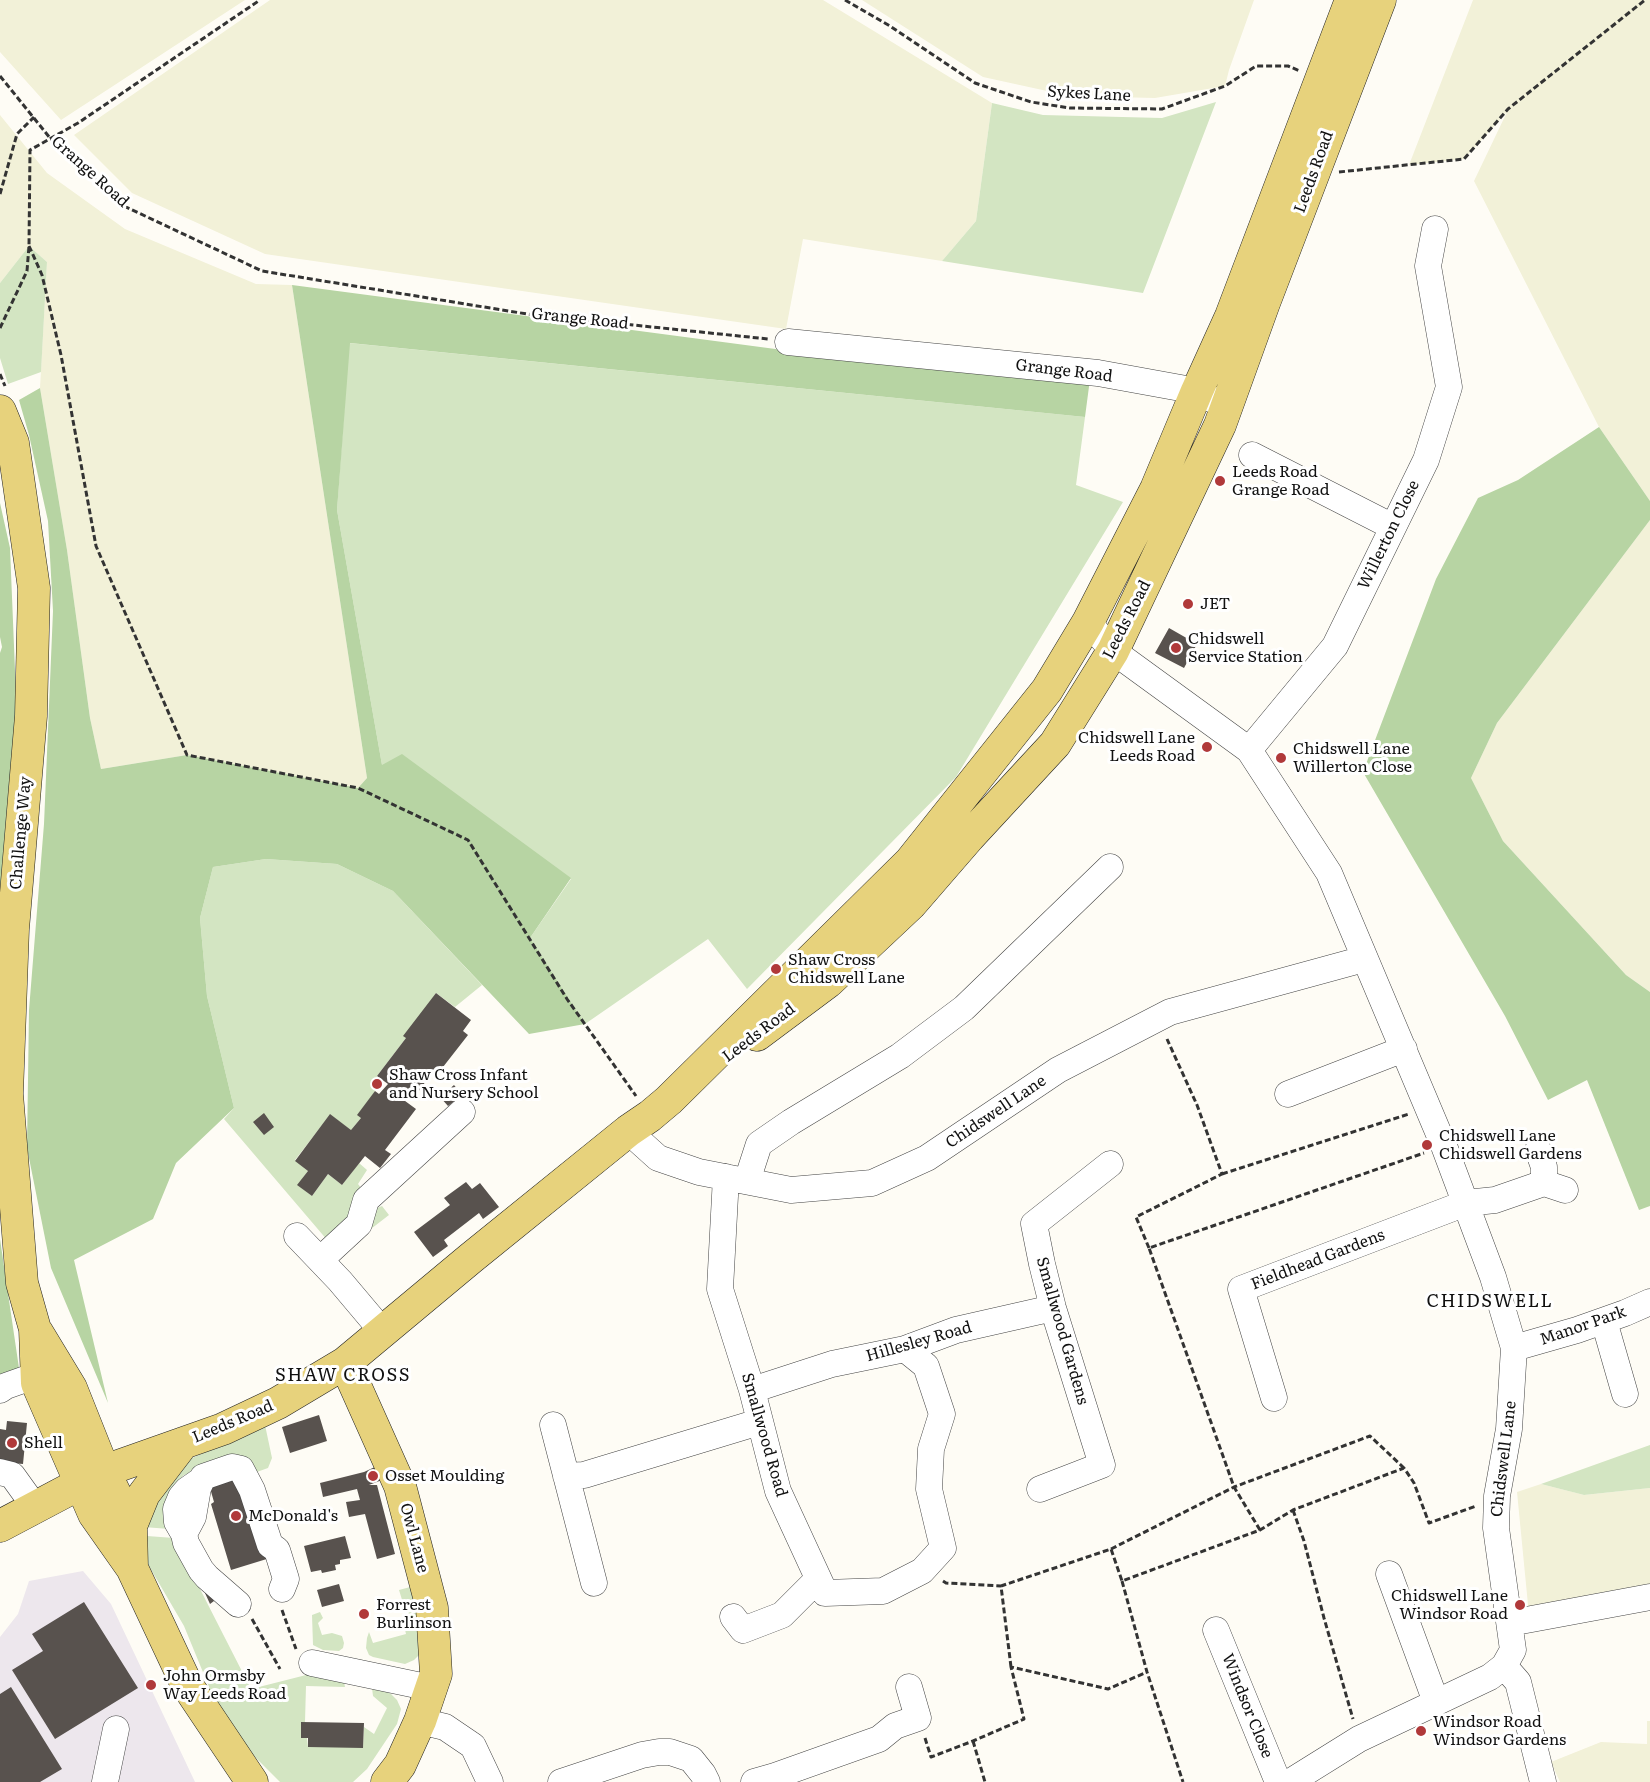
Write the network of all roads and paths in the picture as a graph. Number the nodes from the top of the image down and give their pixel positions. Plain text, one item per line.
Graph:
1 (260, 0) edge
2 (844, 0) edge
3 (1351, 0) edge
4 (1380, 0) edge
5 (1645, 0) edge
6 (0, 76) edge
7 (1321, 81) junction
8 (34, 117) junction
9 (50, 138) junction
10 (1314, 175) junction
11 (0, 194) edge
12 (1435, 230) dead end
13 (29, 246) junction
14 (0, 328) edge
15 (788, 342) joint
16 (1197, 391) junction
17 (1226, 407) junction
18 (0, 411) edge
19 (1252, 455) dead end
20 (1393, 527) junction
21 (1088, 622) junction
22 (1113, 651) junction
23 (1249, 750) junction
24 (1110, 867) dead end
25 (1364, 959) junction
26 (1158, 1018) junction
27 (5, 1036) edge
28 (1404, 1048) junction
29 (1288, 1094) dead end
30 (1429, 1107) junction
31 (462, 1112) dead end
32 (649, 1116) junction
33 (1538, 1150) dead end
34 (1110, 1164) dead end
35 (1222, 1174) junction
36 (736, 1179) junction
37 (1466, 1203) junction
38 (297, 1236) dead end
39 (1149, 1248) dead end
40 (320, 1260) junction
41 (1650, 1302) edge
42 (1053, 1308) junction
43 (1604, 1321) junction
44 (35, 1329) junction
45 (383, 1332) junction
46 (1514, 1348) junction
47 (905, 1349) junction
48 (345, 1363) junction
49 (37, 1375) junction
50 (752, 1389) junction
51 (0, 1390) edge
52 (1625, 1394) dead end
53 (1274, 1398) dead end
54 (366, 1408) junction
55 (759, 1422) junction
56 (553, 1425) dead end
57 (183, 1443) junction
58 (1404, 1468) junction
59 (0, 1472) edge
60 (566, 1476) junction
61 (92, 1477) junction
62 (1040, 1489) dead end
63 (1497, 1496) junction
64 (35, 1507) junction
65 (1293, 1510) junction
66 (0, 1526) edge
67 (131, 1526) junction
68 (1111, 1549) junction
69 (132, 1568) junction
70 (922, 1571) junction
71 (1389, 1574) dead end
72 (818, 1579) junction
73 (1122, 1581) junction
74 (594, 1583) dead end
75 (1001, 1587) junction
76 (1650, 1597) edge
77 (281, 1598) joint
78 (245, 1610) joint
79 (733, 1617) dead end
80 (1510, 1623) junction
81 (1216, 1630) dead end
82 (305, 1659) joint
83 (1011, 1666) junction
84 (1504, 1666) junction
85 (280, 1669) dead end
86 (1147, 1672) junction
87 (909, 1687) dead end
88 (431, 1688) junction
89 (1436, 1702) junction
90 (918, 1718) junction
91 (420, 1721) junction
92 (116, 1729) dead end
93 (1359, 1739) junction
94 (973, 1741) junction
95 (768, 1780) edge
96 (105, 1782) edge
97 (252, 1782) edge
98 (387, 1782) edge
99 (490, 1782) edge
100 (561, 1782) edge
101 (707, 1782) edge
102 (985, 1782) edge
103 (1183, 1782) edge
104 (1278, 1782) edge
105 (1290, 1782) edge
106 (1543, 1782) edge

1 - 9 path
2 - 7 path, Sykes Lane
3 - 7 main road, Leeds Road
4 - 10 main road, Leeds Road
5 - 10 path
6 - 8 path, Grange Road
7 - 16 main road, Leeds Road
8 - 9 path, Grange Road
8 - 11 path
9 - 13 path
9 - 15 path, Grange Road
10 - 17 main road, Leeds Road
12 - 20 street, Willerton Close
13 - 14 path
13 - 32 path
15 - 16 street, Grange Road
16 - 17 street, Grange Road
16 - 21 main road, Leeds Road
17 - 22 main road, Leeds Road
18 - 27 main road, Challenge Way
19 - 20 street
20 - 23 street, Willerton Close
21 - 22 street, Chidswell Lane
21 - 32 main road, Leeds Road
22 - 23 street, Chidswell Lane
22 - 32 main road, Leeds Road
23 - 25 street, Chidswell Lane
24 - 36 street, Smallwood Road
25 - 26 street, Chidswell Lane
25 - 28 street, Chidswell Lane
26 - 35 path
26 - 36 street, Chidswell Lane
27 - 44 main road, Challenge Way
28 - 29 street
28 - 30 street, Chidswell Lane
30 - 35 path
30 - 37 street, Chidswell Lane
31 - 40 street
32 - 36 street, Chidswell Lane
32 - 45 main road, Leeds Road
33 - 37 street
34 - 42 street, Smallwood Gardens
35 - 39 path
36 - 50 street, Smallwood Road
37 - 46 street, Chidswell Lane
37 - 53 street, Fieldhead Gardens
38 - 40 street
40 - 45 street
41 - 43 street, Manor Park
42 - 47 street, Hillesley Road
42 - 62 street, Smallwood Gardens
43 - 46 street, Manor Park
43 - 52 street
44 - 49 main road, Challenge Way
44 - 61 main road, Challenge Way
45 - 48 main road, Leeds Road
45 - 54 main road
46 - 63 street, Chidswell Lane
47 - 50 street, Hillesley Road
47 - 70 street
48 - 54 main road, Owl Lane
48 - 57 main road, Leeds Road
49 - 51 street
49 - 61 main road, Challenge Way
50 - 55 street, Smallwood Road
54 - 88 main road, Owl Lane
55 - 60 street
55 - 72 street, Smallwood Road
56 - 60 street
57 - 61 main road, Leeds Road
57 - 67 main road
58 - 63 path
58 - 65 path
58 - 68 path
59 - 64 street
60 - 74 street
61 - 64 main road, Leeds Road
61 - 67 main road
61 - 69 main road
63 - 80 street, Chidswell Lane
64 - 66 main road, Leeds Road
65 - 73 path
65 - 93 path
67 - 69 main road
68 - 73 path
68 - 75 path
69 - 97 main road
70 - 72 street
70 - 75 path
71 - 89 street
72 - 79 street
73 - 86 path
75 - 83 path
76 - 80 street
77 - 78 street
77 - 82 path
78 - 85 path
80 - 84 street, Chidswell Lane
81 - 104 street, Windsor Close
82 - 88 street
83 - 86 path
83 - 94 path
84 - 89 street
84 - 106 street
86 - 103 path
87 - 90 street
88 - 91 main road, Owl Lane
89 - 93 street
90 - 94 path
90 - 95 street
91 - 98 main road, Owl Lane
91 - 99 street
92 - 96 street
93 - 105 street
94 - 102 path
100 - 101 street

